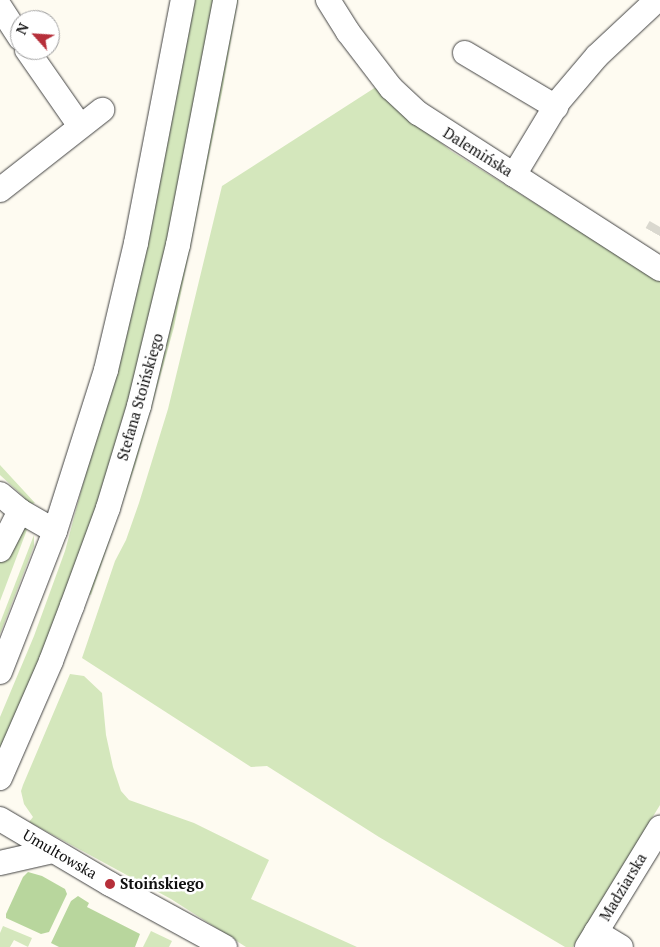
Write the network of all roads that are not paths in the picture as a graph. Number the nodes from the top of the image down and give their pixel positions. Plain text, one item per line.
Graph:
1 (183, 0) edge
2 (225, 0) edge
3 (328, 0) edge
4 (657, 0) edge
5 (0, 7) edge
6 (10, 22) edge
7 (465, 53) dead end
8 (34, 60) edge
9 (556, 107) junction
10 (102, 110) dead end
11 (80, 126) junction
12 (514, 175) junction
13 (0, 190) edge
14 (660, 269) edge
15 (0, 494) edge
16 (20, 511) junction
17 (55, 531) junction
18 (0, 550) edge
19 (0, 672) edge
20 (0, 778) edge
21 (0, 819) edge
22 (660, 828) edge
23 (52, 851) junction
24 (0, 863) edge
25 (592, 939) edge
26 (225, 947) edge
27 (621, 947) edge

1 - 17 street
2 - 20 street, Stefana Stoińskiego
3 - 12 street, Dalemińska
4 - 9 street
5 - 6 street
7 - 9 street
8 - 11 street
9 - 12 street
10 - 11 street
11 - 13 street
12 - 14 street, Dalemińska
15 - 16 street
16 - 17 street
16 - 18 street
17 - 19 street
21 - 23 street, Umultowska
22 - 25 street, Madziarska
23 - 24 street
23 - 26 street, Umultowska
25 - 27 street

